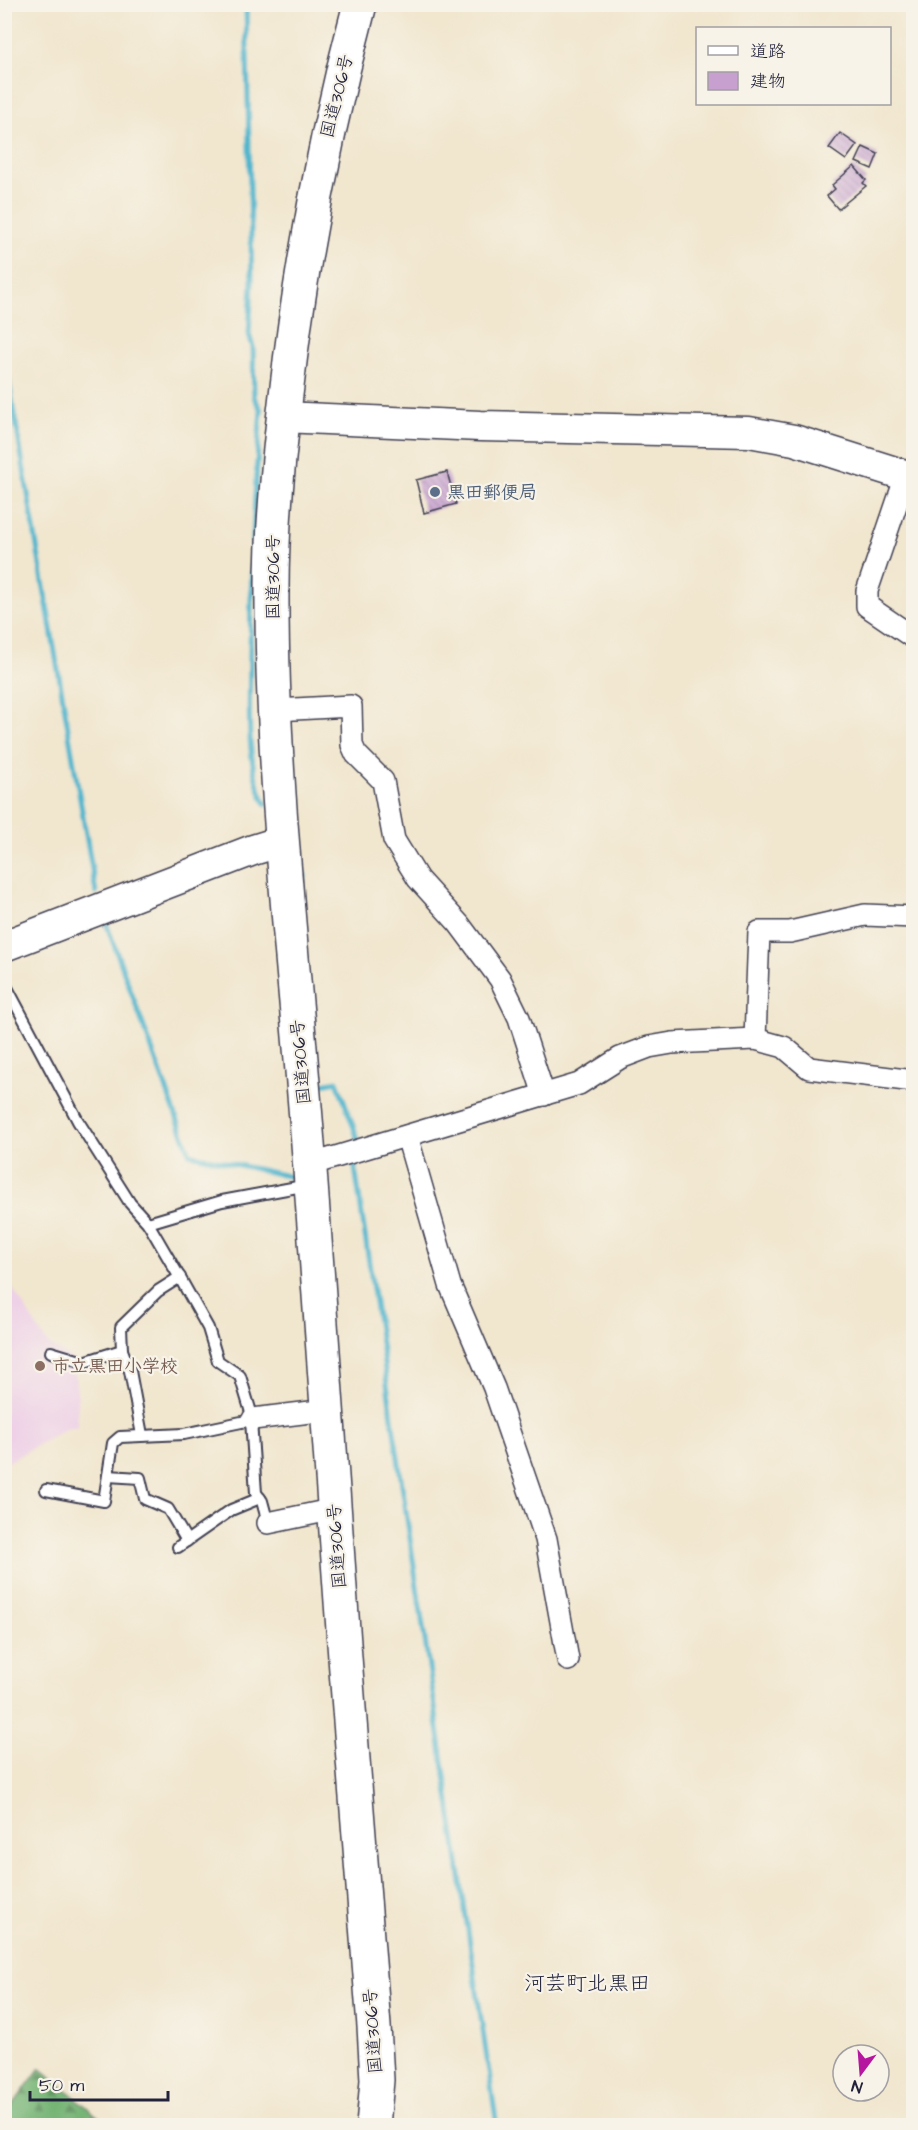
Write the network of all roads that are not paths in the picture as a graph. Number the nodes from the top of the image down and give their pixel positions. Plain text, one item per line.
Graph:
1 (360, 4) edge
2 (284, 417) junction
3 (910, 477) edge
4 (914, 638) edge
5 (276, 710) junction
6 (282, 842) junction
7 (914, 917) edge
8 (4, 946) edge
9 (4, 982) edge
10 (755, 1039) junction
11 (914, 1081) edge
12 (544, 1095) junction
13 (407, 1136) junction
14 (310, 1174) junction
15 (148, 1223) junction
16 (180, 1276) junction
17 (122, 1350) junction
18 (51, 1352) dead end
19 (327, 1410) junction
20 (252, 1419) junction
21 (142, 1435) junction
22 (108, 1476) junction
23 (46, 1490) dead end
24 (260, 1498) junction
25 (335, 1509) junction
26 (268, 1523) joint
27 (568, 1660) dead end
28 (373, 2126) edge

1 - 2 highway, 国道306号
2 - 3 street
2 - 5 highway, 国道306号
3 - 4 street
5 - 6 highway, 国道306号
5 - 12 street
6 - 8 street
6 - 14 highway, 国道306号
7 - 10 street
9 - 15 lane
10 - 11 street
10 - 12 street
12 - 13 street
13 - 14 street
13 - 27 street
14 - 15 lane
14 - 19 highway, 国道306号
15 - 16 lane
16 - 17 lane
16 - 20 lane
17 - 18 lane
17 - 21 lane
19 - 20 street
19 - 25 highway, 国道306号
20 - 21 lane
20 - 24 lane
21 - 22 lane
22 - 23 lane
22 - 24 lane
24 - 26 lane
25 - 26 street
25 - 28 highway, 国道306号

